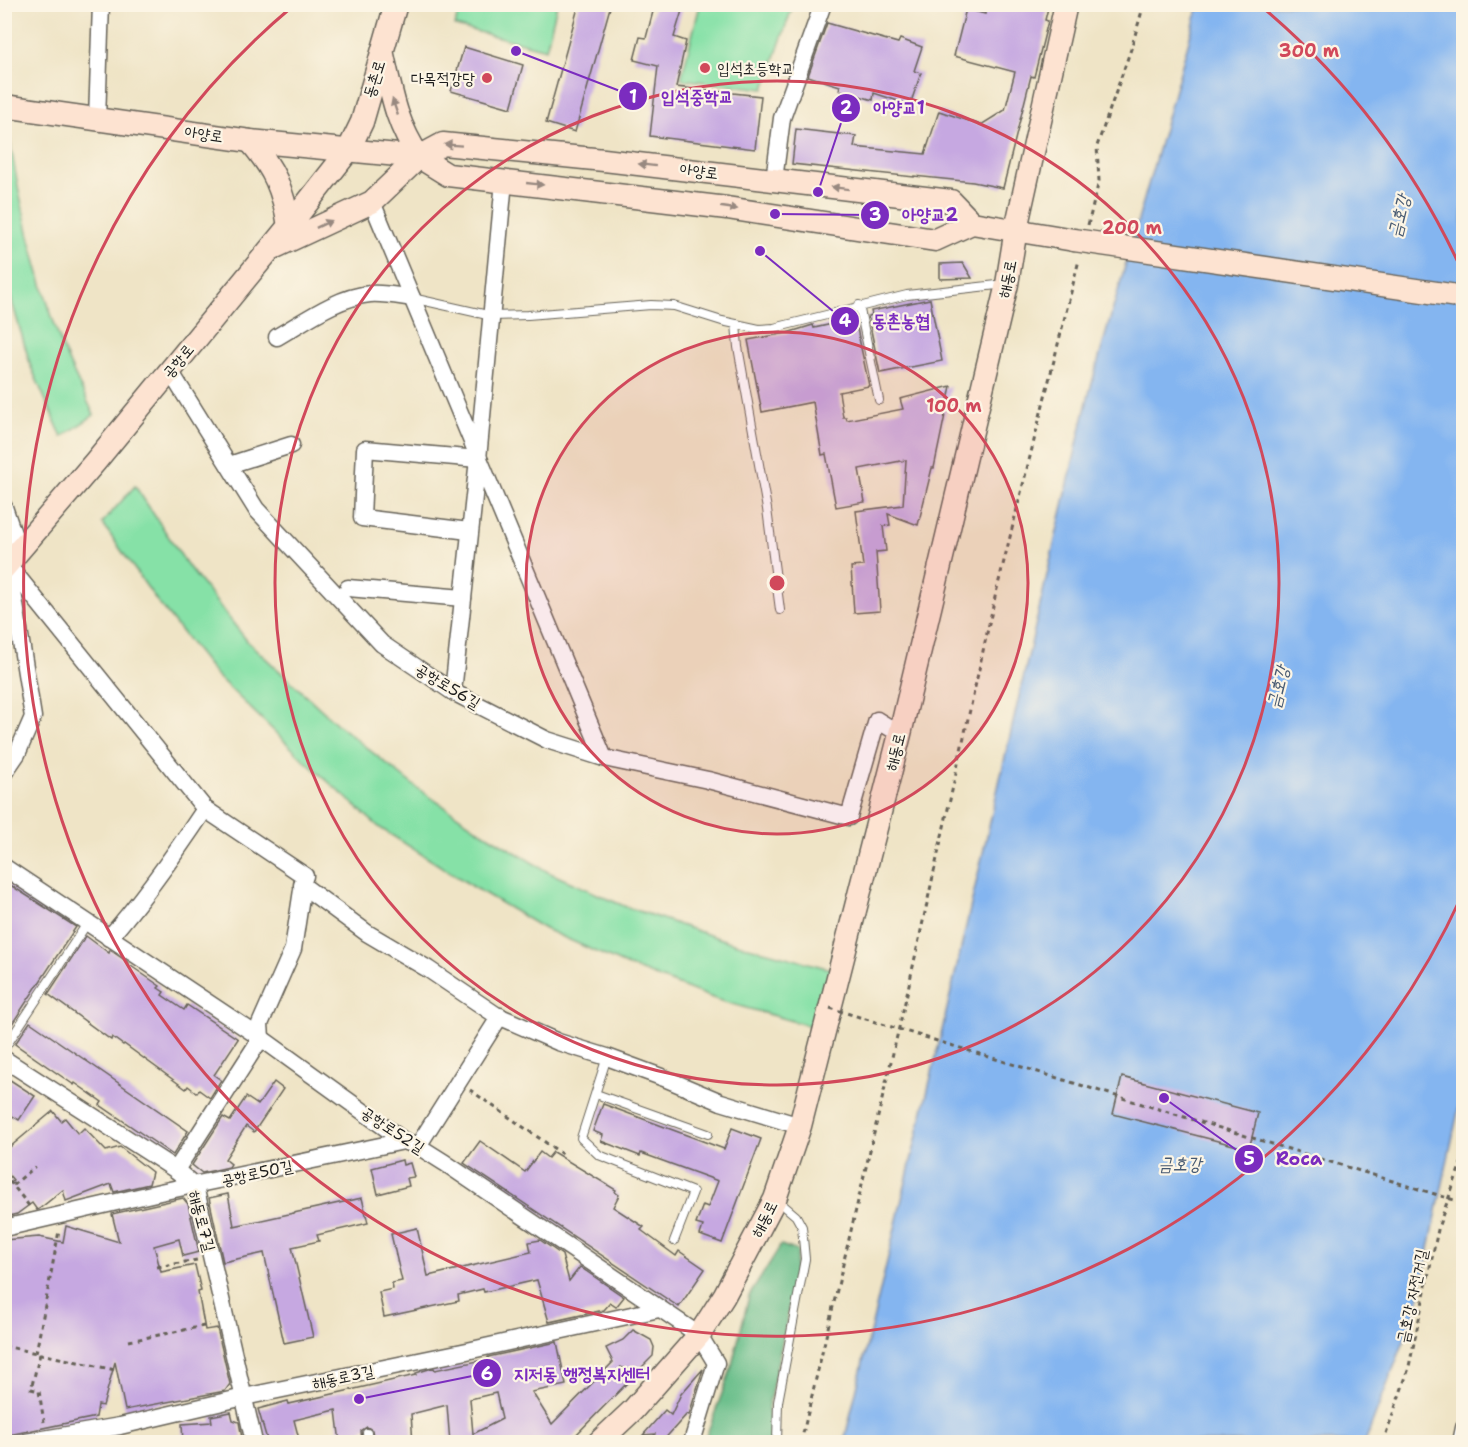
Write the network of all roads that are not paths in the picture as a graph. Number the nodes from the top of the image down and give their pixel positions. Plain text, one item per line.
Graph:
1 (101, 4) edge
2 (396, 4) edge
3 (823, 4) edge
4 (1066, 4) edge
5 (382, 51) junction
6 (4, 106) edge
7 (97, 119) junction
8 (250, 141) junction
9 (348, 151) junction
10 (419, 157) junction
11 (774, 180) junction
12 (504, 181) junction
13 (372, 202) junction
14 (972, 223) junction
15 (290, 226) junction
16 (1016, 229) junction
17 (271, 249) junction
18 (1007, 284) junction
19 (1464, 297) edge
20 (412, 298) junction
21 (860, 305) junction
22 (492, 316) junction
23 (736, 324) junction
24 (277, 337) dead end
25 (170, 371) junction
26 (879, 400) dead end
27 (291, 445) dead end
28 (478, 459) junction
29 (229, 465) junction
30 (4, 507) edge
31 (469, 531) junction
32 (12, 559) edge
33 (348, 588) dead end
34 (463, 598) junction
35 (780, 610) dead end
36 (453, 692) junction
37 (900, 734) junction
38 (604, 758) junction
39 (4, 773) edge
40 (205, 809) junction
41 (4, 867) edge
42 (305, 875) junction
43 (88, 922) junction
44 (109, 938) junction
45 (500, 1016) junction
46 (261, 1038) junction
47 (4, 1048) edge
48 (607, 1057) junction
49 (4, 1059) edge
50 (596, 1094) junction
51 (800, 1125) junction
52 (708, 1134) dead end
53 (411, 1144) junction
54 (176, 1170) junction
55 (195, 1186) junction
56 (775, 1199) junction
57 (4, 1228) edge
58 (674, 1241) dead end
59 (659, 1309) junction
60 (699, 1335) junction
61 (244, 1397) junction
62 (1464, 1428) edge
63 (367, 1433) dead end
64 (26, 1443) edge
65 (254, 1443) edge
66 (368, 1443) edge
67 (598, 1443) edge
68 (692, 1443) edge
69 (777, 1443) edge
70 (1461, 1443) edge

1 - 7 street
2 - 5 main road, 동촌로
3 - 11 street
4 - 16 main road, 해동로
5 - 9 main road, 동촌로
10 -> 5 main road
6 - 7 main road, 아양로
7 - 8 main road, 아양로
8 - 9 main road, 아양로
8 - 15 main road
9 - 10 main road, 아양로
9 - 15 main road, 공항로
11 -> 10 main road, 아양로
10 - 12 main road, 아양로
10 - 13 main road
14 -> 11 main road, 아양로
12 -> 14 main road, 아양로
12 - 22 street
17 -> 13 main road
13 - 20 street
14 - 16 main road
15 - 17 main road, 공항로
16 - 18 main road, 해동로
16 - 19 main road, bridge
17 - 25 main road, 공항로
18 - 21 lane
18 - 37 main road, 해동로
20 - 22 lane
20 - 24 street
20 - 28 street
21 - 23 lane
21 - 26 lane
22 - 23 lane
22 - 28 street
23 - 35 lane
25 - 29 street, 공항로56길
25 - 32 main road, 공항로
27 - 29 street
28 - 31 street
28 - 31 street
28 - 38 street
29 - 36 street, 공항로56길
30 - 32 street
31 - 34 street
33 - 34 street
34 - 36 street
36 - 38 street, 공항로56길
37 - 38 street, 공항로56길
37 - 51 main road, 해동로
39 - 40 street
40 - 42 street
40 - 44 street
41 - 43 street, 공항로52길
42 - 45 street
42 - 46 street
43 - 44 street, 공항로52길
43 - 47 lane
44 - 46 street, 공항로52길
45 - 48 street
45 - 53 street
46 - 53 street, 공항로52길
46 - 54 street
48 - 50 lane
48 - 51 street
49 - 54 street, 해동로7길
50 - 52 lane
50 - 58 lane
51 - 56 main road, 해동로
53 - 55 street, 공항로50길
53 - 59 street, 공항로52길
54 - 55 street, 해동로7길
55 - 57 street, 공항로50길
55 - 61 street, 해동로7길
56 - 60 main road, 해동로
56 - 69 lane
59 - 60 street, 공항로52길
59 - 61 street, 해동로3길
60 - 67 main road, 해동로
60 - 68 street
61 - 64 street, 해동로3길
61 - 65 street, 해동로7길
62 - 70 street
63 - 66 lane

